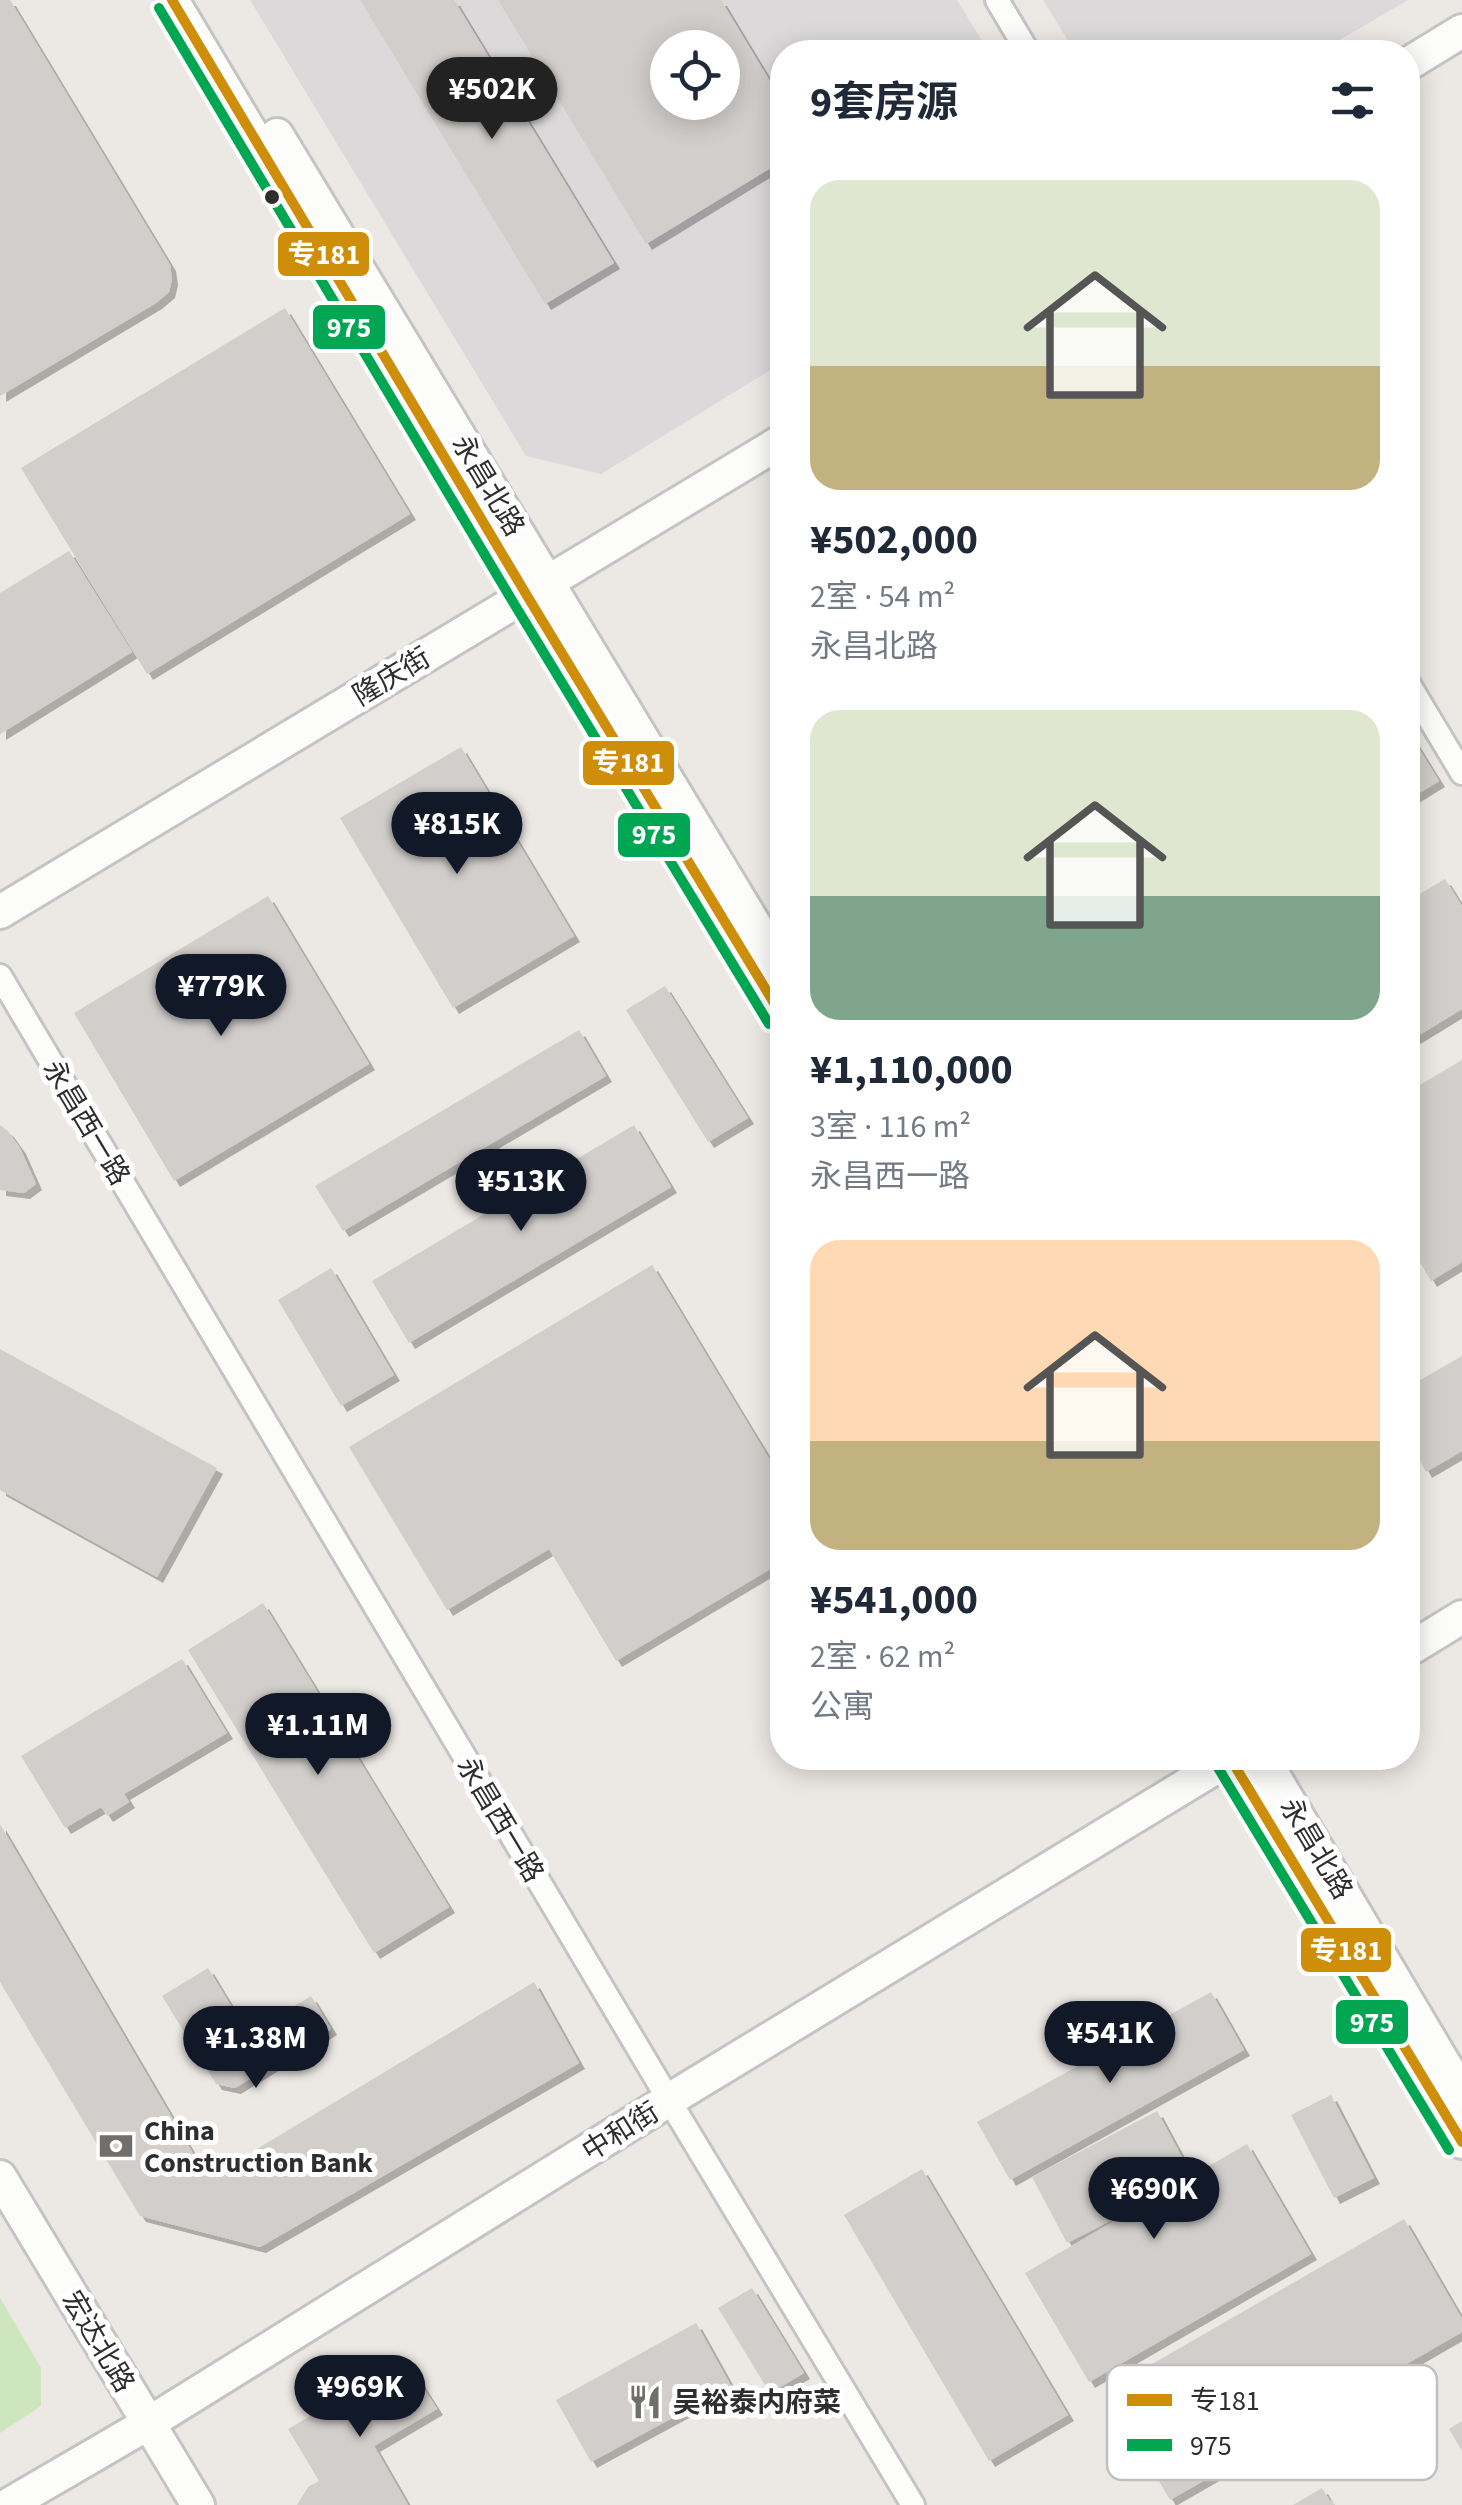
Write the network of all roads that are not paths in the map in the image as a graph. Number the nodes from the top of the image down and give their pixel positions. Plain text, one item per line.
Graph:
1 (172, 0) edge
2 (195, 0) edge
3 (997, 0) edge
4 (1462, 31) edge
5 (1021, 40) edge
6 (1420, 57) edge
7 (770, 448) edge
8 (537, 588) junction
9 (1420, 703) edge
10 (1462, 773) edge
11 (0, 912) edge
12 (770, 951) edge
13 (0, 976) edge
14 (770, 995) edge
15 (1462, 1617) edge
16 (1420, 1643) edge
17 (1211, 1770) edge
18 (1237, 1770) edge
19 (1271, 1770) edge
20 (1462, 2094) edge
21 (669, 2100) junction
22 (1462, 2142) edge
23 (0, 2177) edge
24 (149, 2423) junction
25 (8, 2505) edge
26 (198, 2505) edge
27 (914, 2505) edge

1 - 8 street, 永昌北路
2 - 8 street, 永昌北路
3 - 5 street
4 - 6 street
7 - 8 street, 隆庆街
8 - 11 street, 隆庆街
8 - 12 street, 永昌北路
8 - 14 street, 永昌北路
9 - 10 street
13 - 21 street, 永昌西一路
15 - 16 street
17 - 21 street, 中和街
18 - 22 street, 永昌北路
19 - 20 street, 永昌北路
21 - 24 street, 中和街
21 - 27 street, 永昌西一路
23 - 24 street, 宏达北路
24 - 25 street, 中和街
24 - 26 street, 宏达北路

